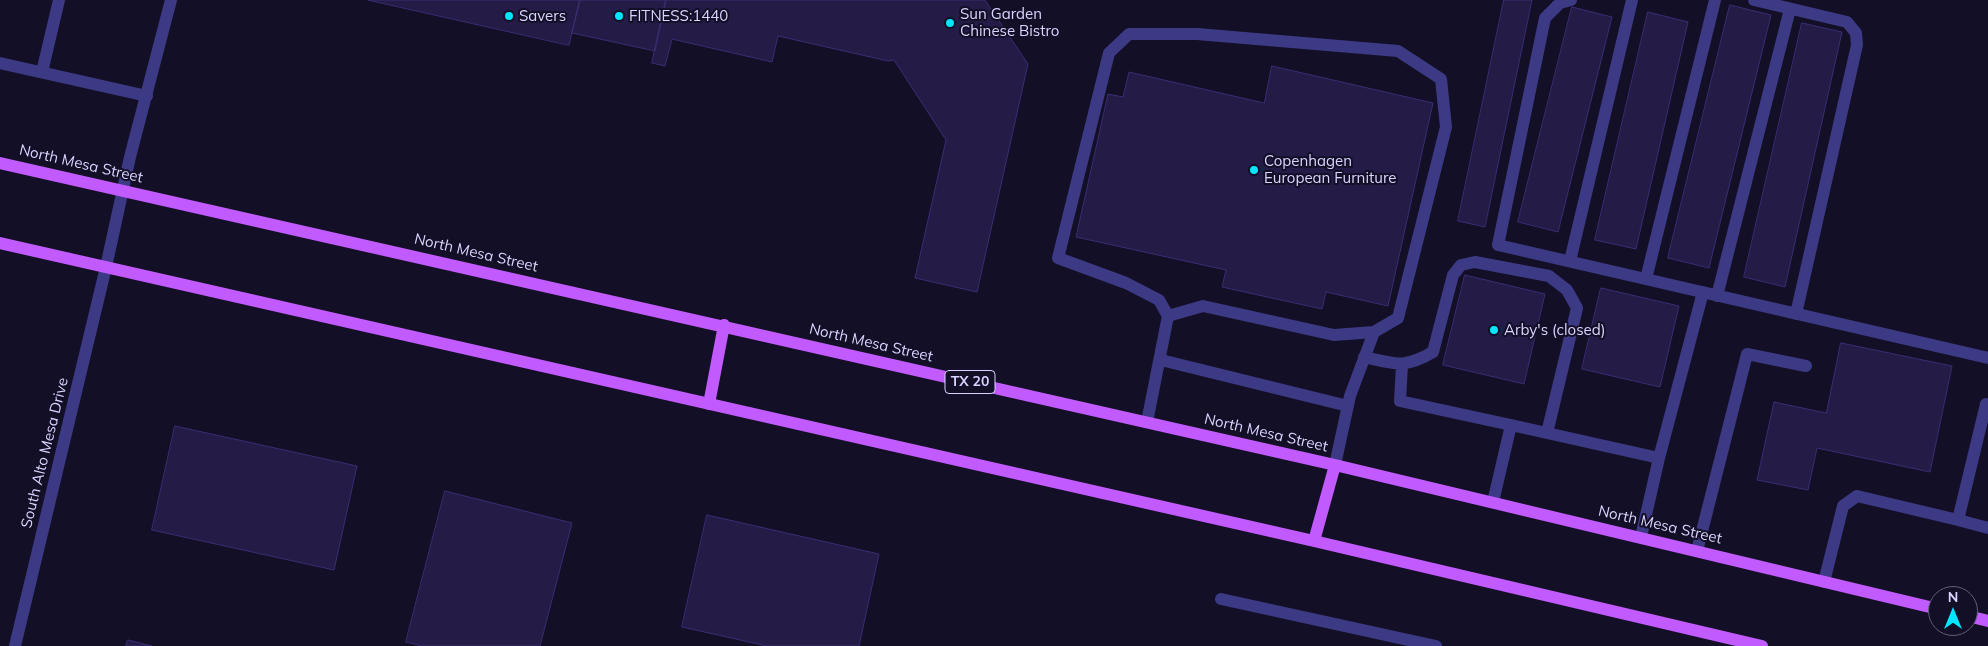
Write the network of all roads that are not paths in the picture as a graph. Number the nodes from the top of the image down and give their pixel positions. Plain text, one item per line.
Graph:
1 (59, 0) edge
2 (171, 0) edge
3 (1571, 0) edge
4 (1632, 0) edge
5 (1715, 0) edge
6 (1754, 0) edge
7 (1790, 8) junction
8 (0, 63) edge
9 (42, 72) junction
10 (146, 96) junction
11 (0, 163) edge
12 (122, 190) junction
13 (0, 243) edge
14 (1570, 261) junction
15 (106, 267) junction
16 (1646, 279) junction
17 (1703, 292) junction
18 (1717, 296) junction
19 (1796, 314) junction
20 (1168, 316) junction
21 (724, 326) junction
22 (1374, 332) junction
23 (1364, 357) junction
24 (1988, 358) edge
25 (1160, 360) junction
26 (1402, 365) junction
27 (1806, 366) dead end
28 (710, 404) junction
29 (1988, 405) edge
30 (1348, 406) junction
31 (1147, 422) junction
32 (1511, 425) junction
33 (1547, 433) junction
34 (1659, 458) junction
35 (1335, 465) junction
36 (1492, 502) junction
37 (1958, 520) junction
38 (1988, 528) edge
39 (1641, 537) junction
40 (1314, 541) junction
41 (1697, 551) junction
42 (1824, 582) junction
43 (1221, 599) dead end
44 (1928, 607) edge
45 (1748, 644) edge
46 (15, 646) edge
47 (1436, 646) edge
48 (1762, 646) edge

1 - 9 street
2 - 10 street, South Alto Mesa Drive
3 - 14 street
4 - 14 street
5 - 16 street
6 - 7 street
7 - 18 street
7 - 19 street
8 - 9 street
9 - 10 street
10 - 12 street, South Alto Mesa Drive
11 - 12 main road, North Mesa Street / TX 20
12 - 15 street, South Alto Mesa Drive
12 - 21 main road, North Mesa Street / TX 20
13 - 15 main road
14 - 16 street
15 - 28 main road
15 - 46 street, South Alto Mesa Drive
16 - 17 street
17 - 18 street
17 - 34 street
18 - 19 street
19 - 24 street
20 - 22 street
20 - 22 street
20 - 25 street
21 - 28 main road
21 - 31 main road, North Mesa Street / TX 20
22 - 23 street
23 - 26 street
23 - 30 street
25 - 30 street
25 - 31 street
26 - 32 street
26 - 33 street
27 - 41 street
28 - 40 main road
29 - 37 street
30 - 35 street
31 - 35 main road, North Mesa Street / TX 20
32 - 33 street
32 - 36 street
33 - 34 street
34 - 39 street
35 - 36 main road, North Mesa Street / TX 20
35 - 40 main road
36 - 39 main road, North Mesa Street / TX 20
37 - 38 street
37 - 42 street
39 - 41 main road, North Mesa Street / TX 20
40 - 45 main road
41 - 42 main road, North Mesa Street / TX 20
42 - 44 main road, North Mesa Street / TX 20
43 - 47 street
45 - 48 main road

